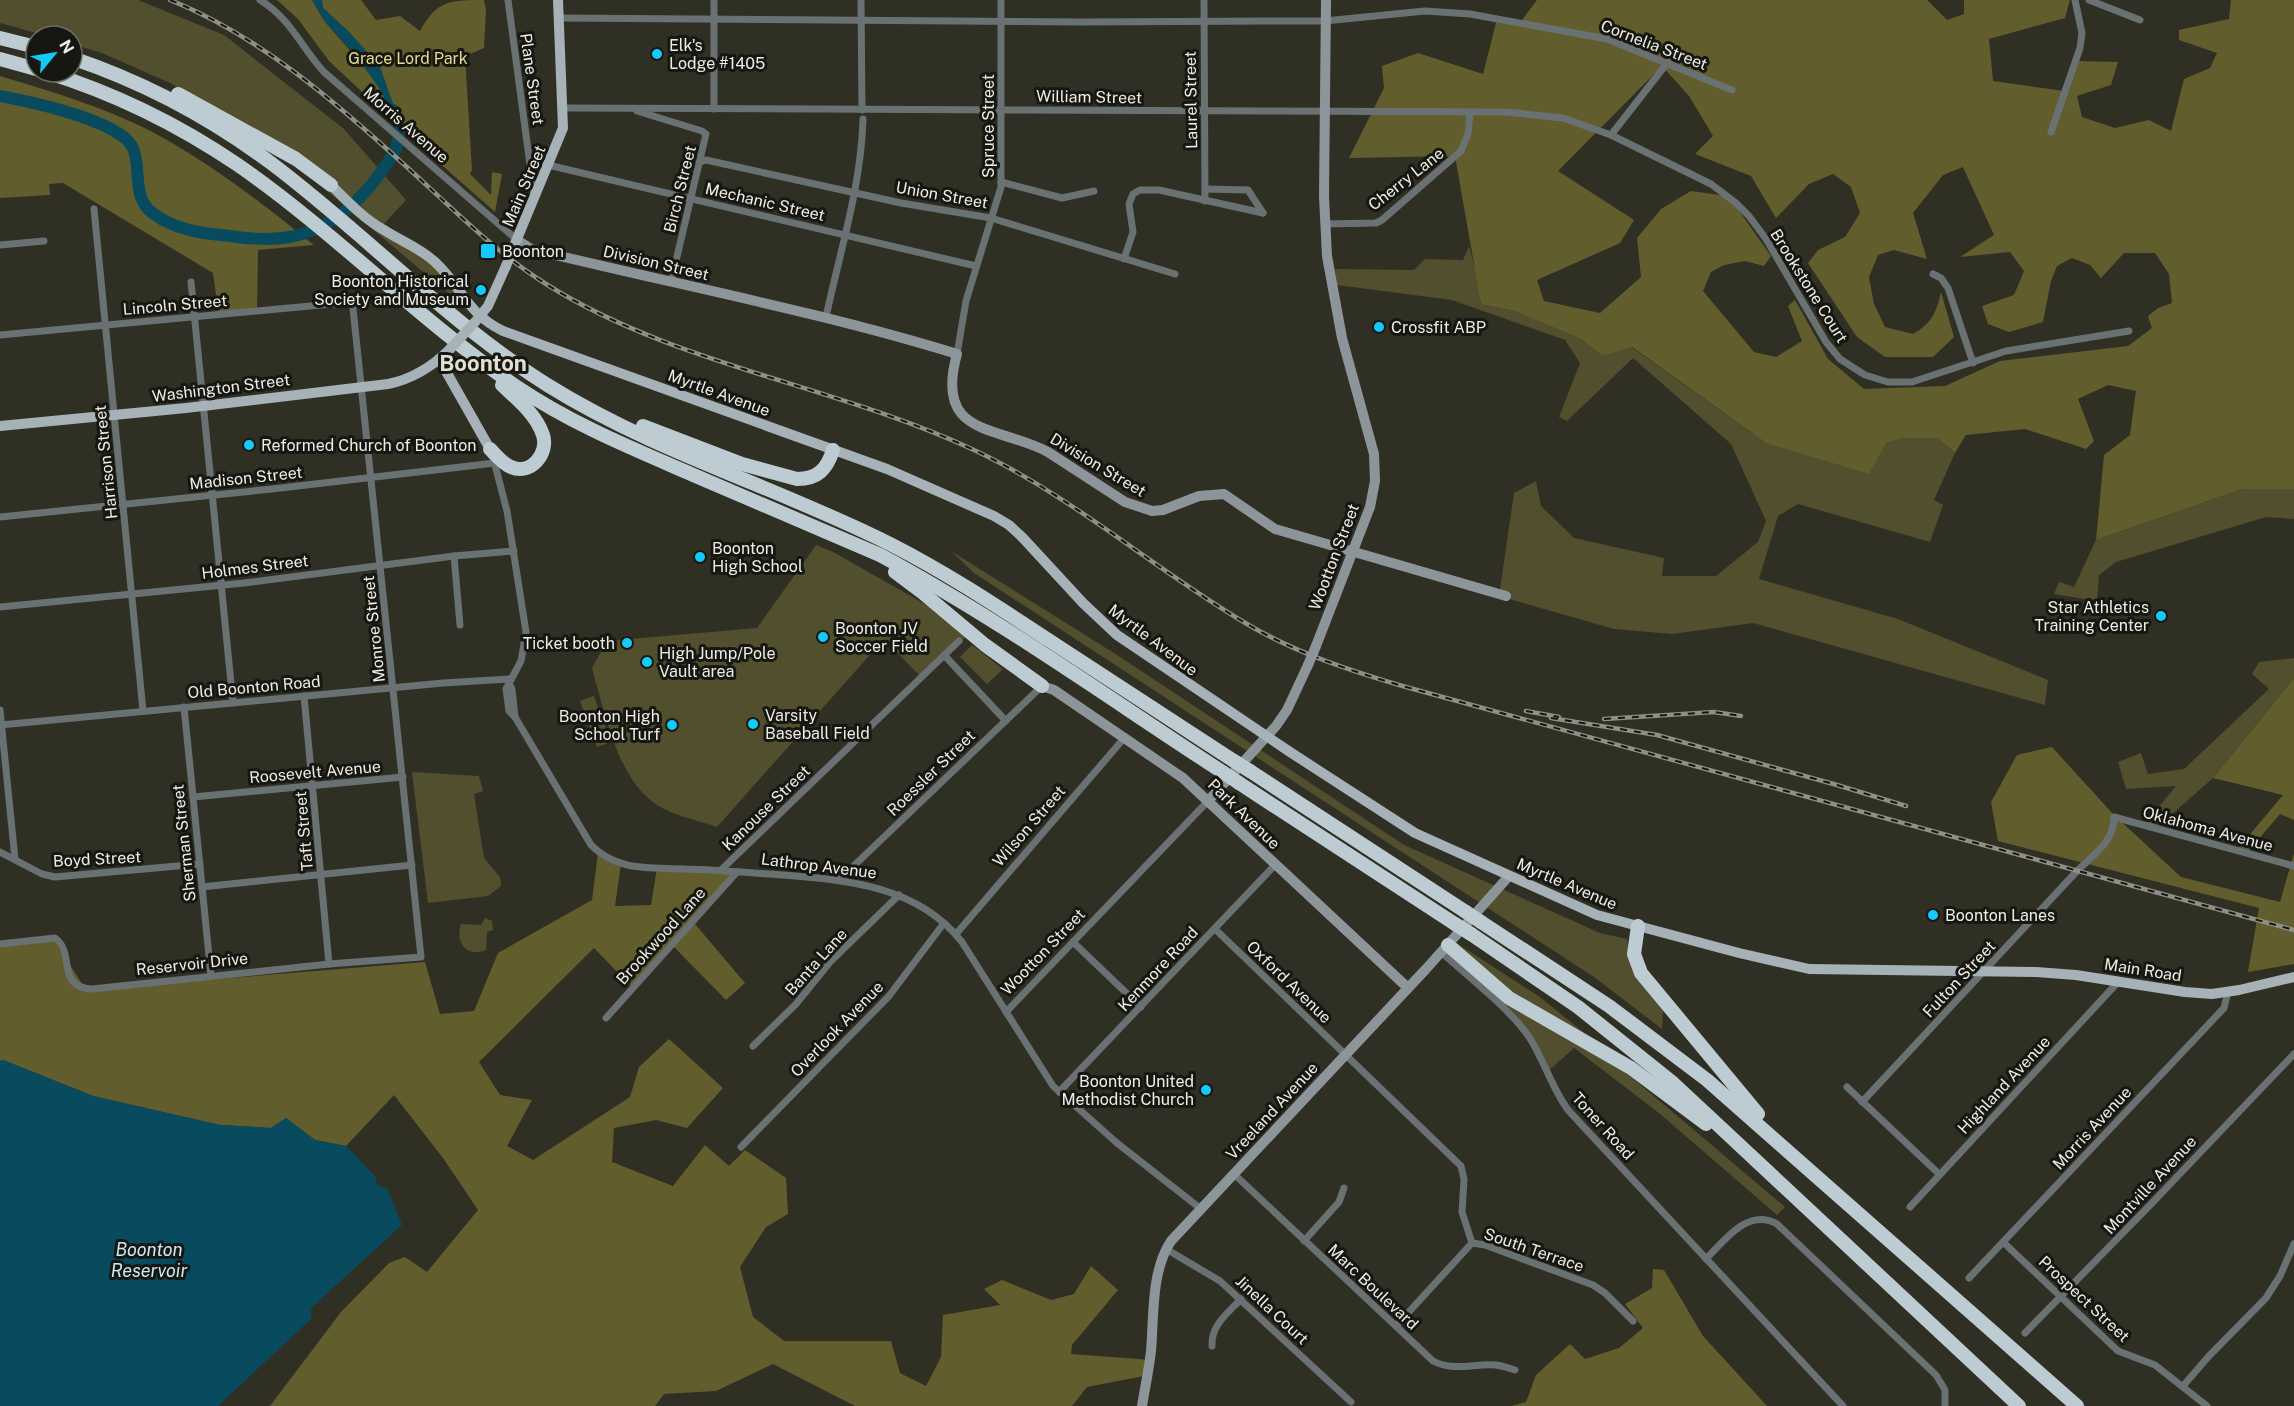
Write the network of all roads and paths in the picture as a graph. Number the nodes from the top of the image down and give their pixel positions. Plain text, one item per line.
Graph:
1 (260, 0) edge
2 (508, 0) edge
3 (558, 0) edge
4 (714, 0) edge
5 (861, 0) edge
6 (1001, 0) edge
7 (1203, 0) edge
8 (1326, 0) edge
9 (2075, 0) edge
10 (2089, 0) edge
11 (559, 18) junction
12 (714, 18) junction
13 (861, 20) junction
14 (2140, 20) dead end
15 (1001, 21) junction
16 (1203, 21) junction
17 (1325, 21) junction
18 (0, 36) edge
19 (24, 39) edge
20 (24, 43) edge
21 (84, 55) edge
22 (0, 59) edge
23 (84, 63) edge
24 (1668, 63) junction
25 (24, 66) edge
26 (80, 84) edge
27 (1732, 90) dead end
28 (563, 108) junction
29 (629, 109) junction
30 (714, 109) junction
31 (1002, 109) junction
32 (862, 110) junction
33 (1205, 112) junction
34 (1324, 112) junction
35 (1470, 113) junction
36 (863, 119) dead end
37 (2051, 132) dead end
38 (1611, 135) junction
39 (700, 162) junction
40 (548, 165) junction
41 (1001, 182) junction
42 (333, 187) joint
43 (1205, 189) junction
44 (1094, 191) dead end
45 (855, 192) junction
46 (535, 197) junction
47 (691, 199) junction
48 (1205, 201) junction
49 (94, 209) dead end
50 (991, 218) junction
51 (1325, 224) junction
52 (846, 234) junction
53 (44, 241) dead end
54 (516, 243) junction
55 (0, 245) edge
56 (1124, 259) junction
57 (976, 266) junction
58 (1175, 274) dead end
59 (1933, 274) dead end
60 (191, 282) dead end
61 (671, 282) junction
62 (352, 300) joint
63 (195, 316) junction
64 (826, 317) junction
65 (477, 320) junction
66 (106, 325) junction
67 (439, 326) junction
68 (2129, 331) dead end
69 (0, 335) edge
70 (453, 346) junction
71 (957, 354) junction
72 (440, 359) junction
73 (1973, 363) junction
74 (363, 387) junction
75 (204, 405) junction
76 (114, 415) junction
77 (604, 417) junction
78 (0, 426) edge
79 (490, 449) junction
80 (833, 450) junction
81 (495, 463) junction
82 (372, 478) junction
83 (213, 495) junction
84 (123, 505) junction
85 (0, 517) edge
86 (1353, 550) junction
87 (514, 551) junction
88 (880, 555) junction
89 (454, 556) junction
90 (382, 565) junction
91 (221, 585) junction
92 (132, 594) junction
93 (1506, 596) dead end
94 (0, 607) edge
95 (460, 625) dead end
96 (959, 641) dead end
97 (944, 656) junction
98 (510, 682) junction
99 (1042, 686) junction
100 (393, 688) junction
101 (304, 696) junction
102 (233, 703) junction
103 (184, 707) junction
104 (0, 710) edge
105 (143, 711) junction
106 (1006, 721) junction
107 (1, 725) edge
108 (1125, 737) junction
109 (1268, 737) junction
110 (403, 777) junction
111 (313, 786) junction
112 (193, 797) junction
113 (1209, 800) junction
114 (2114, 817) joint
115 (0, 852) edge
116 (15, 859) junction
117 (200, 864) junction
118 (412, 865) junction
119 (1275, 865) junction
120 (2294, 866) edge
121 (721, 870) junction
122 (737, 872) junction
123 (321, 876) junction
124 (1509, 876) junction
125 (839, 880) junction
126 (202, 887) junction
127 (899, 895) junction
128 (944, 923) junction
129 (1638, 926) junction
130 (1215, 928) junction
131 (956, 934) junction
132 (1073, 942) junction
133 (0, 944) edge
134 (1444, 948) junction
135 (421, 957) joint
136 (329, 964) junction
137 (1986, 970) junction
138 (211, 976) junction
139 (2294, 977) edge
140 (2119, 981) junction
141 (1408, 988) junction
142 (2228, 992) junction
143 (1141, 1007) junction
144 (1006, 1012) junction
145 (606, 1018) dead end
146 (753, 1046) dead end
147 (1346, 1054) junction
148 (2294, 1054) edge
149 (1847, 1087) dead end
150 (1059, 1092) junction
151 (1862, 1102) junction
152 (741, 1147) dead end
153 (1234, 1174) junction
154 (1940, 1174) junction
155 (1344, 1188) dead end
156 (1804, 1205) junction
157 (1910, 1207) dead end
158 (1201, 1209) junction
159 (1857, 1213) junction
160 (1304, 1240) junction
161 (2003, 1242) junction
162 (1472, 1243) junction
163 (2294, 1244) edge
164 (1166, 1250) junction
165 (1706, 1259) junction
166 (1969, 1278) dead end
167 (2061, 1297) junction
168 (1241, 1299) junction
169 (1633, 1321) dead end
170 (1396, 1326) junction
171 (2025, 1334) dead end
172 (1212, 1346) dead end
173 (1515, 1370) dead end
174 (2183, 1386) junction
175 (1351, 1402) dead end
176 (1142, 1406) edge
177 (1843, 1406) edge
178 (1945, 1406) edge
179 (2019, 1406) edge
180 (2077, 1406) edge
181 (2207, 1406) edge

1 - 54 street, Morris Avenue
2 - 46 street, Plane Street
3 - 11 main road, Main Street
4 - 12 street
5 - 13 street
6 - 15 street, Spruce Street
7 - 16 street, Laurel Street
8 - 17 street, Wootton Street
9 - 37 street
10 - 14 street
11 - 12 street, Cornelia Street
11 - 28 main road, Main Street
12 - 13 street, Cornelia Street
12 - 30 street
13 - 15 street, Cornelia Street
13 - 32 street
15 - 16 street, Cornelia Street
15 - 31 street, Spruce Street
16 - 17 street, Cornelia Street
16 - 33 street, Laurel Street
17 - 24 street, Cornelia Street
17 - 34 street, Wootton Street
18 - 19 highway
18 - 20 highway
21 - 42 highway
22 - 25 highway
23 - 77 highway
24 - 27 street, Cornelia Street
24 - 38 street
26 - 67 highway
28 - 29 street, William Street
28 - 40 main road, Main Street
29 - 30 street, William Street
29 - 39 street, Birch Street
30 - 32 street, William Street
31 - 32 street, William Street
31 - 33 street, William Street
31 - 41 street, Spruce Street
33 - 34 street, William Street
33 - 43 street, Laurel Street
34 - 35 street, William Street
34 - 51 street, Wootton Street
35 - 38 street, William Street
35 - 51 street, Cherry Lane
36 - 45 street
38 - 73 street, Brookstone Court
39 - 45 street, Union Street
39 - 47 street, Birch Street
40 - 46 main road, Main Street
40 - 47 street, Mechanic Street
41 - 44 street
41 - 50 street, Spruce Street
42 - 65 main road, Myrtle Avenue
43 - 48 street, Laurel Street
43 - 48 street
45 - 50 street, Union Street
45 - 52 street
46 - 54 main road, Main Street
47 - 52 street, Mechanic Street
47 - 61 street, Birch Street
48 - 56 street
49 - 66 street, Harrison Street
50 - 56 street, Union Street
50 - 57 street, Spruce Street
51 - 86 street, Wootton Street
52 - 57 street, Mechanic Street
52 - 64 street
53 - 55 street
54 - 61 street, Division Street
54 - 65 main road, Main Street, bridge
56 - 58 street, Union Street
57 - 71 street, Spruce Street
59 - 73 street
60 - 63 street
61 - 64 street, Division Street
62 - 63 street, Lincoln Street
62 - 74 street, Monroe Street
63 - 66 street, Lincoln Street
63 - 75 street
64 - 71 street, Division Street
65 - 70 main road, Main Street, bridge
65 - 80 main road, Myrtle Avenue
66 - 69 street, Lincoln Street
66 - 76 street, Harrison Street
67 - 70 highway
67 - 88 highway
68 - 73 street, Brookstone Court
70 - 72 main road, Main Street
70 - 79 highway
71 - 86 street, Division Street
72 - 74 main road, Washington Street
72 - 79 main road, Lathrop Avenue
74 - 75 main road, Washington Street
74 - 82 street, Monroe Street
75 - 76 main road, Washington Street
75 - 83 street
76 - 78 main road, Washington Street
76 - 84 street, Harrison Street
77 - 80 highway
77 - 159 highway, bridge
79 - 81 street, Lathrop Avenue
80 - 109 main road, Myrtle Avenue
81 - 82 street, Madison Street
81 - 87 street, Lathrop Avenue
82 - 83 street, Madison Street
82 - 90 street, Monroe Street
83 - 84 street, Madison Street
83 - 91 street
84 - 85 street, Madison Street
84 - 92 street, Harrison Street
86 - 93 street, Division Street
86 - 109 street, Wootton Street, bridge
87 - 89 street, Holmes Street
87 - 98 street, Lathrop Avenue
88 - 99 highway
88 - 156 highway, bridge
89 - 90 street, Holmes Street
89 - 95 street
90 - 91 street, Holmes Street
90 - 100 street, Monroe Street
91 - 92 street, Holmes Street
91 - 102 street
92 - 94 street, Holmes Street
92 - 105 street, Harrison Street
96 - 97 street, Kanouse Street
97 - 106 street
97 - 121 street, Kanouse Street
98 - 100 street, Old Boonton Road
98 - 121 street, Lathrop Avenue
99 - 106 street, Roessler Street
99 - 108 street, Park Avenue
100 - 101 street, Old Boonton Road
100 - 110 street, Monroe Street
101 - 102 street, Old Boonton Road
101 - 111 street, Taft Street
102 - 103 street, Old Boonton Road
103 - 105 street, Old Boonton Road
103 - 112 street, Sherman Street
104 - 107 street
105 - 107 street, Old Boonton Road
106 - 125 street, Roessler Street
107 - 116 street
108 - 113 street, Park Avenue
108 - 131 street, Wilson Street
109 - 113 street, Wootton Street
109 - 124 main road, Myrtle Avenue
110 - 111 street, Roosevelt Avenue
110 - 118 street, Monroe Street
111 - 112 street, Roosevelt Avenue
111 - 123 street, Taft Street
112 - 117 street, Sherman Street
113 - 119 street, Park Avenue
113 - 132 street, Wootton Street
114 - 120 street, Oklahoma Avenue
114 - 137 street, Fulton Street
115 - 116 street, Boyd Street
116 - 117 street, Boyd Street
117 - 126 street, Sherman Street
118 - 123 street
118 - 135 street, Monroe Street
119 - 130 street, Kenmore Road
119 - 141 street, Park Avenue
121 - 122 street, Lathrop Avenue
122 - 125 street, Lathrop Avenue
122 - 145 street, Brookwood Lane
123 - 126 street
123 - 136 street, Taft Street
124 - 129 main road, Myrtle Avenue
124 - 134 street, Vreeland Avenue
125 - 127 street, Lathrop Avenue
126 - 138 street, Sherman Street
127 - 128 street, Lathrop Avenue
127 - 146 street, Banta Lane
128 - 131 street, Lathrop Avenue
128 - 152 street, Overlook Avenue
129 - 137 main road, Myrtle Avenue
129 - 159 highway
130 - 143 street, Kenmore Road
130 - 147 street, Oxford Avenue
131 - 144 street, Lathrop Avenue
132 - 143 street
132 - 144 street, Wootton Street
133 - 138 street, Reservoir Drive
134 - 141 street, Vreeland Avenue
134 - 156 highway
134 - 165 street, Toner Road
135 - 136 street, Reservoir Drive
136 - 138 street, Reservoir Drive
137 - 140 main road, Main Road
137 - 151 street, Fulton Street
139 - 142 main road, Main Road
140 - 142 main road, Main Road
140 - 154 street, Highland Avenue
141 - 147 street, Vreeland Avenue
142 - 161 street, Morris Avenue
143 - 150 street, Kenmore Road
144 - 150 street, Lathrop Avenue
147 - 153 street, Vreeland Avenue
147 - 162 street, South Terrace
148 - 167 street, Montville Avenue
149 - 151 street
150 - 158 street, Lathrop Avenue
151 - 154 street
153 - 158 street, Vreeland Avenue
153 - 160 street, Marc Boulevard
154 - 157 street, Highland Avenue
155 - 160 street
156 - 179 highway
158 - 164 street, Vreeland Avenue
159 - 180 highway
160 - 170 street, Marc Boulevard
161 - 166 street, Morris Avenue
161 - 167 street, Prospect Street
162 - 169 street, South Terrace
162 - 170 street
163 - 174 street
164 - 168 street, Jinella Court
164 - 176 street, Vreeland Avenue
165 - 177 street, Toner Road
165 - 178 street
167 - 171 street, Montville Avenue
167 - 174 street, Prospect Street
168 - 172 street
168 - 175 street, Jinella Court
170 - 173 street, Marc Boulevard
174 - 181 street, Prospect Street

